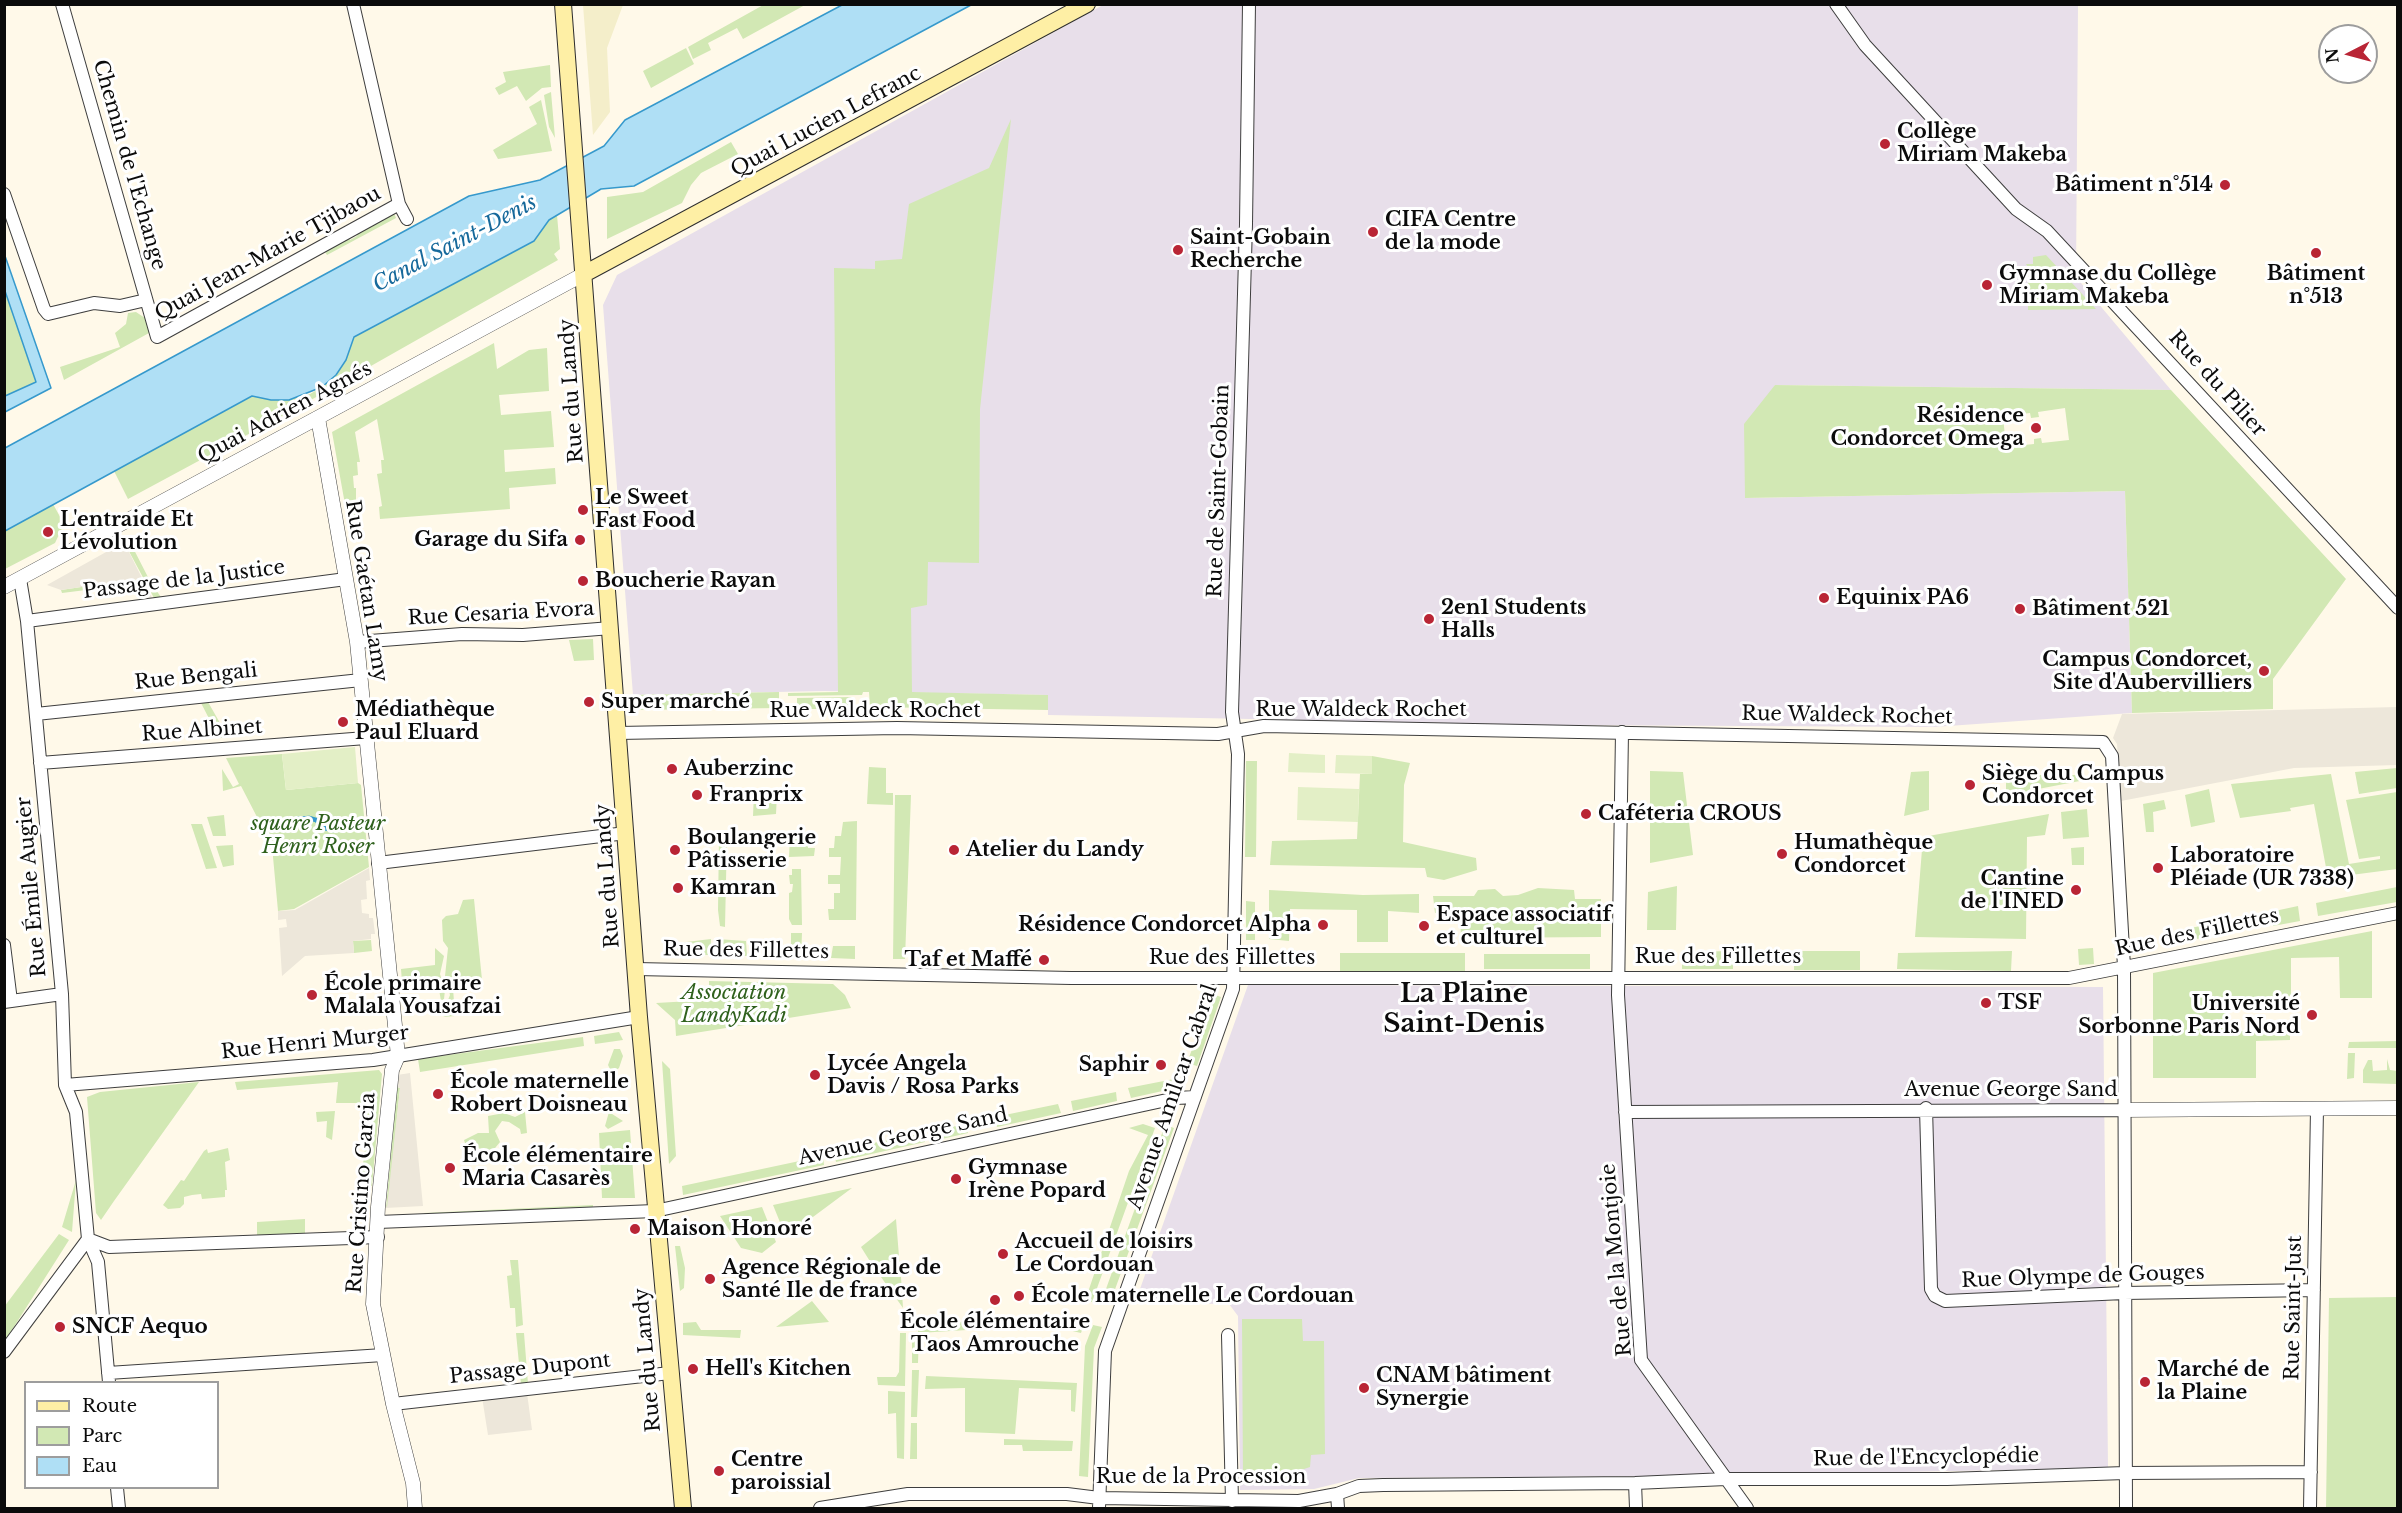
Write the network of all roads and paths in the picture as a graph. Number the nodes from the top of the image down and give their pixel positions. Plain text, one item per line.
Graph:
1 (62, 4) edge
2 (353, 4) edge
3 (563, 4) edge
4 (1087, 4) edge
5 (1249, 4) edge
6 (1836, 4) edge
7 (4, 194) edge
8 (399, 204) junction
9 (407, 219) dead end
10 (584, 274) junction
11 (146, 300) junction
12 (157, 337) joint
13 (318, 418) junction
14 (20, 579) junction
15 (346, 579) junction
16 (4, 587) edge
17 (2397, 608) edge
18 (27, 621) junction
19 (611, 628) junction
20 (357, 642) junction
21 (361, 680) junction
22 (36, 714) junction
23 (1235, 732) junction
24 (1622, 732) junction
25 (618, 733) junction
26 (366, 738) junction
27 (40, 763) junction
28 (626, 833) junction
29 (378, 863) junction
30 (2397, 913) edge
31 (4, 945) edge
32 (2124, 967) junction
33 (636, 969) junction
34 (1619, 976) junction
35 (1234, 978) junction
36 (62, 994) junction
37 (8, 1001) edge
38 (639, 1017) junction
39 (398, 1056) junction
40 (65, 1085) junction
41 (1195, 1097) junction
42 (1926, 1108) junction
43 (2397, 1108) edge
44 (2317, 1109) junction
45 (2123, 1110) junction
46 (1625, 1112) junction
47 (655, 1211) junction
48 (378, 1222) junction
49 (378, 1237) junction
50 (88, 1239) junction
51 (2314, 1290) junction
52 (2124, 1293) junction
53 (1228, 1335) dead end
54 (4, 1352) edge
55 (383, 1355) junction
56 (670, 1373) junction
57 (109, 1378) edge
58 (393, 1404) junction
59 (2311, 1472) junction
60 (2126, 1473) junction
61 (1726, 1479) junction
62 (1635, 1483) junction
63 (117, 1489) edge
64 (1337, 1494) junction
65 (1232, 1500) junction
66 (1099, 1503) edge
67 (415, 1508) edge
68 (119, 1509) edge
69 (409, 1509) edge
70 (683, 1509) edge
71 (820, 1509) edge
72 (1338, 1509) edge
73 (1636, 1509) edge
74 (1747, 1509) edge
75 (2126, 1509) edge
76 (2310, 1509) edge

1 - 11 street, Chemin de l'Echange
2 - 8 street
3 - 10 main road, Rue du Landy
4 - 10 main road, Quai Lucien Lefranc
5 - 23 street, Rue de Saint-Gobain
6 - 17 street, Rue du Pilier
7 - 11 street
8 - 9 street
8 - 12 street, Quai Jean-Marie Tjibaou
10 - 13 street, Quai Adrien Agnés
10 - 19 main road, Rue du Landy
11 - 12 street, Chemin de l'Echange
13 - 14 street, Quai Adrien Agnés
13 - 15 street, Rue Gaétan Lamy
14 - 16 street, Quai Adrien Agnés
14 - 18 street, Rue Émile Augier
15 - 18 street, Passage de la Justice
15 - 20 street, Rue Gaétan Lamy
18 - 22 street, Rue Émile Augier
19 - 20 street, Rue Cesaria Evora
19 - 25 main road, Rue du Landy
20 - 21 street, Rue Gaétan Lamy
21 - 22 street, Rue Bengali
21 - 26 street, Rue Gaétan Lamy
22 - 27 street, Rue Émile Augier
23 - 24 street, Rue Waldeck Rochet
23 - 25 street, Rue Waldeck Rochet
23 - 35 street, Rue de Saint-Gobain
24 - 32 street, Rue Waldeck Rochet
24 - 34 street, Rue de la Montjoie
25 - 28 main road, Rue du Landy
26 - 27 street, Rue Albinet
26 - 29 street, Rue Gaétan Lamy
27 - 36 street, Rue Émile Augier
28 - 29 street
28 - 33 main road, Rue du Landy
29 - 39 street, Rue Gaétan Lamy
30 - 32 street, Rue des Fillettes
31 - 37 street
32 - 34 street, Rue des Fillettes
32 - 45 street
33 - 35 street, Rue des Fillettes
33 - 38 main road, Rue du Landy
34 - 35 street, Rue des Fillettes
34 - 46 street, Rue de la Montjoie
35 - 41 street, Avenue Amilcar Cabral
36 - 37 street
36 - 40 street, Rue Émile Augier
38 - 39 street, Rue Henri Murger
38 - 47 main road, Rue du Landy
39 - 40 street, Rue Henri Murger
39 - 48 street, Rue Cristino Garcia
40 - 50 street, Rue Émile Augier
41 - 47 street, Avenue George Sand
41 - 66 street, Avenue Amilcar Cabral
42 - 45 street, Avenue George Sand
42 - 46 street, Avenue George Sand
42 - 52 street, Rue Olympe de Gouges
43 - 44 street, Avenue George Sand
44 - 45 street, Avenue George Sand
44 - 51 street, Rue Saint-Just
45 - 52 street
46 - 61 street, Rue de la Montjoie
47 - 48 street, Avenue George Sand
47 - 56 main road, Rue du Landy
48 - 49 street, Rue Cristino Garcia
49 - 50 street
49 - 55 street, Rue Cristino Garcia
50 - 54 street
50 - 57 street, Rue Émile Augier
51 - 52 street, Rue Olympe de Gouges
51 - 59 street, Rue Saint-Just
52 - 60 street
53 - 65 street
55 - 57 street
55 - 58 street, Rue Cristino Garcia
56 - 58 street, Passage Dupont
56 - 70 main road, Rue du Landy
58 - 67 street, Rue Cristino Garcia
59 - 60 street, Rue de l'Encyclopédie
59 - 76 street, Rue Saint-Just
60 - 61 street, Rue de l'Encyclopédie
60 - 75 street
61 - 62 street, Rue de la Procession
61 - 74 street, Rue de la Montjoie
62 - 64 street, Rue de la Procession
62 - 73 street
63 - 68 street
64 - 65 street, Rue de la Procession
64 - 72 street
65 - 66 street, Rue de la Procession
66 - 71 street, Rue de la Procession
67 - 69 street

